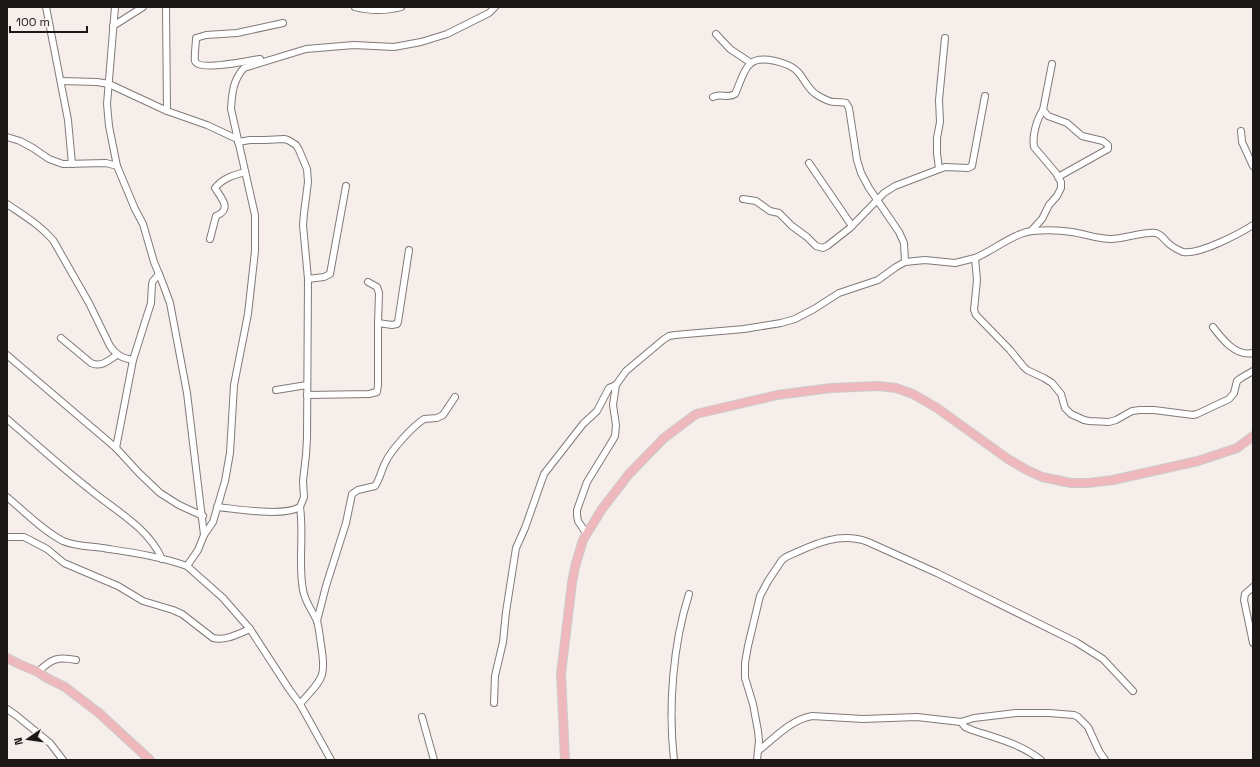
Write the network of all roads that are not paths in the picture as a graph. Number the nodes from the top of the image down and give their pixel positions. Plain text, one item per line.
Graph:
1 (46, 7) edge
2 (115, 7) edge
3 (143, 7) edge
4 (166, 7) edge
5 (356, 7) edge
6 (401, 7) edge
7 (493, 8) edge
8 (283, 23) dead end
9 (113, 26) junction
10 (716, 34) dead end
11 (945, 38) dead end
12 (272, 58) junction
13 (751, 63) junction
14 (1052, 64) dead end
15 (61, 81) junction
16 (109, 84) junction
17 (985, 96) dead end
18 (713, 97) dead end
19 (1043, 110) junction
20 (167, 111) junction
21 (1241, 131) dead end
22 (7, 137) edge
23 (238, 140) junction
24 (810, 163) dead end
25 (72, 164) junction
26 (117, 166) junction
27 (1253, 166) edge
28 (939, 169) junction
29 (245, 172) junction
30 (1058, 177) junction
31 (346, 186) dead end
32 (743, 199) dead end
33 (878, 200) junction
34 (7, 204) edge
35 (1253, 225) edge
36 (852, 226) junction
37 (1031, 231) junction
38 (210, 239) dead end
39 (409, 250) dead end
40 (975, 258) junction
41 (905, 262) junction
42 (158, 274) junction
43 (308, 279) junction
44 (368, 282) dead end
45 (378, 323) junction
46 (1213, 327) dead end
47 (61, 338) dead end
48 (1253, 353) edge
49 (118, 355) junction
50 (7, 356) edge
51 (133, 360) junction
52 (1253, 371) edge
53 (307, 385) junction
54 (616, 386) junction
55 (276, 390) dead end
56 (307, 395) junction
57 (455, 397) dead end
58 (7, 419) edge
59 (1253, 436) edge
60 (116, 448) junction
61 (7, 497) edge
62 (217, 507) junction
63 (300, 507) junction
64 (203, 516) junction
65 (586, 533) junction
66 (204, 535) junction
67 (7, 538) edge
68 (162, 559) junction
69 (187, 566) junction
70 (1253, 587) edge
71 (689, 594) dead end
72 (317, 621) junction
73 (250, 628) junction
74 (1253, 643) edge
75 (7, 658) edge
76 (76, 660) dead end
77 (7, 663) edge
78 (21, 665) junction
79 (38, 672) junction
80 (1133, 691) dead end
81 (494, 702) dead end
82 (300, 704) junction
83 (7, 709) edge
84 (422, 717) dead end
85 (961, 722) junction
86 (758, 752) junction
87 (63, 760) edge
88 (150, 760) edge
89 (331, 760) edge
90 (434, 760) edge
91 (564, 760) edge
92 (674, 760) edge
93 (757, 760) edge
94 (1041, 760) edge
95 (1105, 760) edge

1 - 15 street
2 - 9 street
3 - 9 street
4 - 20 street
5 - 6 street
7 - 12 street
8 - 12 street
9 - 16 street
10 - 13 street
11 - 28 street
12 - 23 street
13 - 18 street
13 - 33 street
14 - 19 street
15 - 16 street
15 - 25 street
16 - 20 street
16 - 26 street
17 - 28 street
19 - 30 street
19 - 30 street
20 - 23 street
21 - 27 street
22 - 25 street
23 - 29 street
23 - 43 street
24 - 36 street
25 - 26 street
26 - 42 street
28 - 33 street
29 - 38 street
29 - 62 street
30 - 37 street
31 - 43 street
32 - 36 street
33 - 36 street
33 - 41 street
34 - 49 street
35 - 37 street
37 - 40 street
39 - 45 street
40 - 41 street
40 - 52 street
41 - 54 street
42 - 51 street
42 - 64 street
43 - 53 street
44 - 45 street
45 - 56 street
46 - 48 street
47 - 49 street
49 - 51 street
50 - 60 street
51 - 60 street
53 - 55 street
53 - 56 street
54 - 65 street
54 - 81 street
56 - 63 street
57 - 72 street
58 - 68 street
59 - 65 main road
60 - 64 street
61 - 68 street
62 - 63 street
62 - 66 street
63 - 72 street
64 - 66 street
65 - 91 main road
66 - 69 street
67 - 73 street
68 - 69 street
69 - 73 street
70 - 74 street
71 - 92 street
72 - 82 street
73 - 82 street
75 - 78 main road
76 - 79 street
77 - 78 main road
78 - 79 main road
79 - 88 main road
80 - 86 street
82 - 89 street
83 - 87 street
84 - 90 street
85 - 86 street
85 - 94 street
85 - 95 street
86 - 93 street

